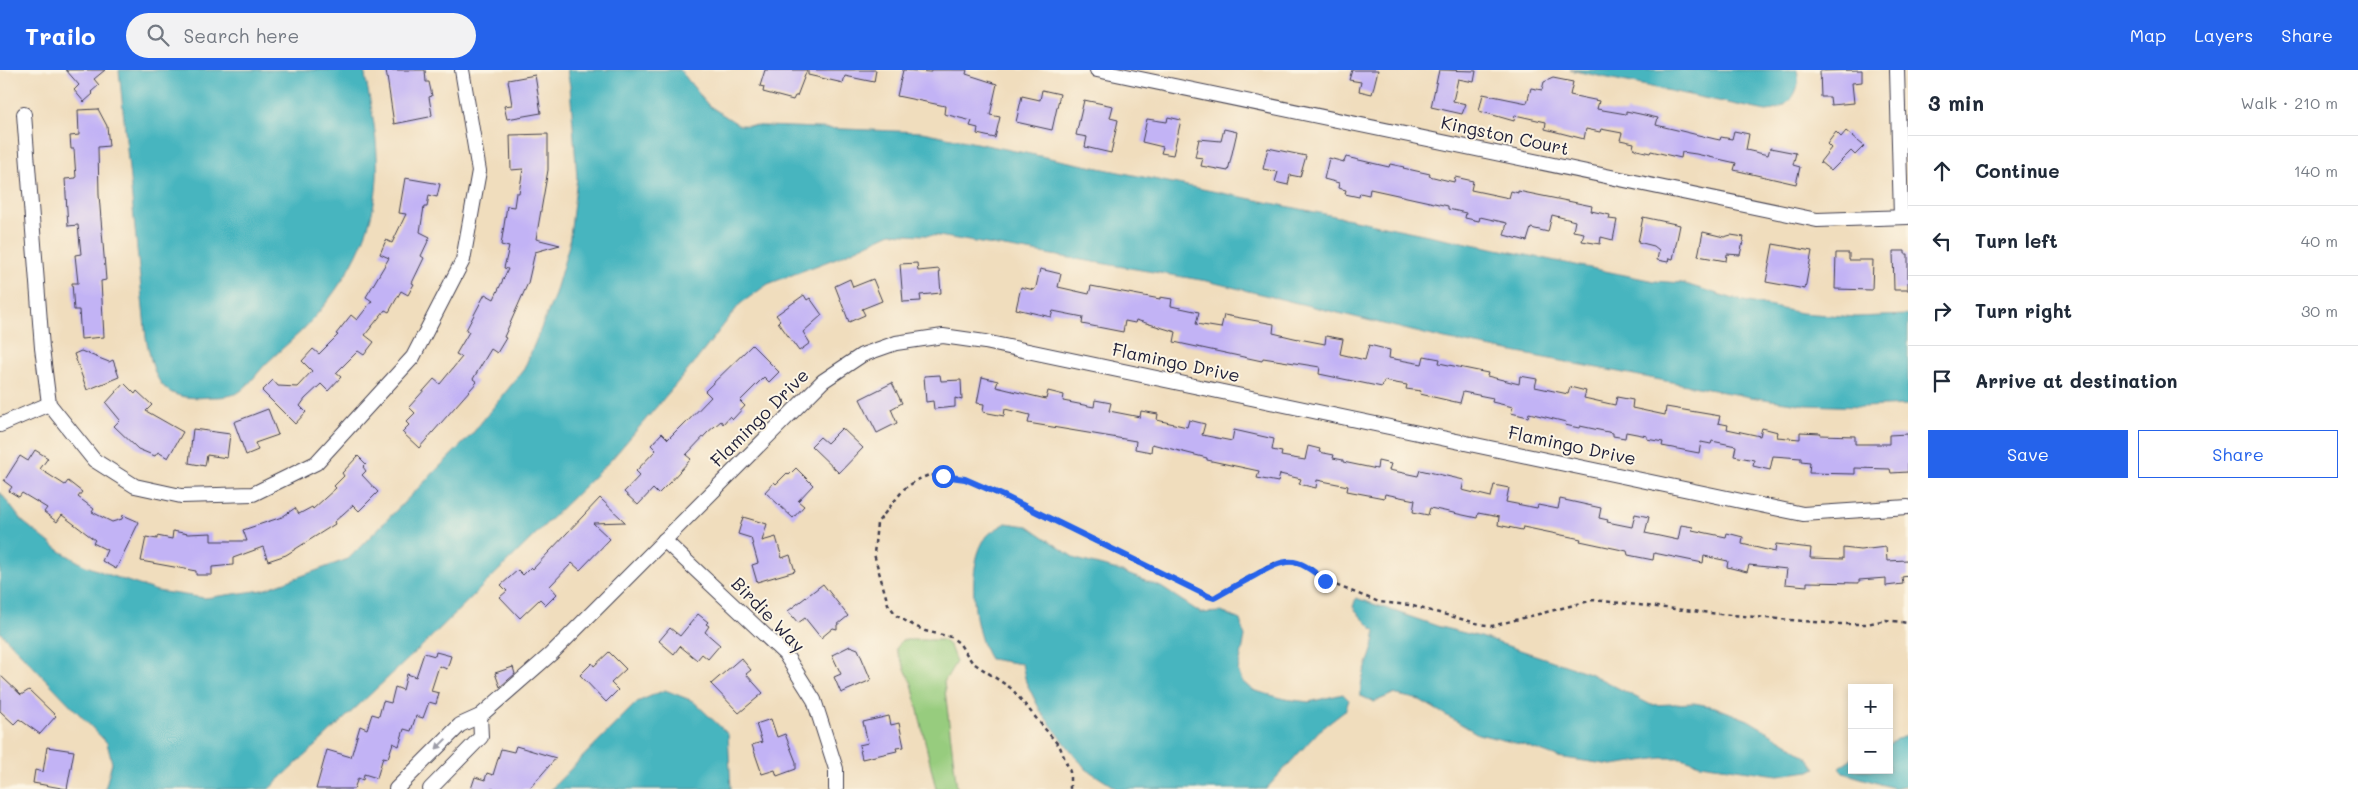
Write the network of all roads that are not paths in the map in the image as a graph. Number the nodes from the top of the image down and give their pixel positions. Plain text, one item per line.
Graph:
1 (462, 70) edge
2 (1097, 70) edge
3 (1897, 70) edge
4 (24, 114) dead end
5 (1905, 217) edge
6 (49, 404) junction
7 (0, 425) edge
8 (1908, 507) edge
9 (664, 540) junction
10 (480, 716) junction
11 (396, 789) edge
12 (430, 789) edge
13 (836, 789) edge

1 - 6 street
2 - 5 street, Kingston Court
3 - 5 street
4 - 6 street
6 - 7 street
8 - 9 street, Flamingo Drive
9 - 10 street, Flamingo Drive
9 - 13 street, Birdie Way
10 -> 11 street, Flamingo Drive
10 - 12 street

